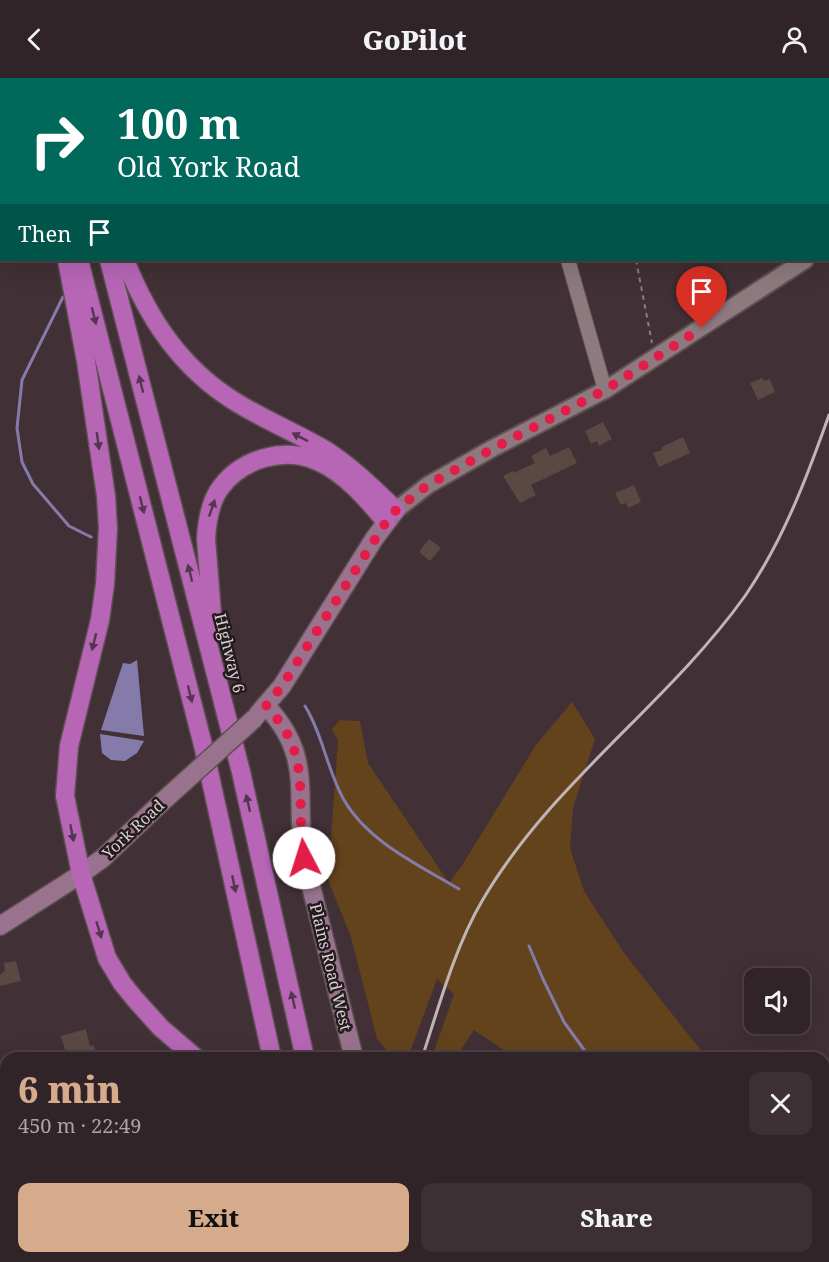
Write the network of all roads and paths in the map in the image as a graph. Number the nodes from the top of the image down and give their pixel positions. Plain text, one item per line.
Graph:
1 (67, 261) edge
2 (80, 261) edge
3 (109, 261) edge
4 (125, 261) edge
5 (568, 261) edge
6 (636, 261) edge
7 (803, 261) edge
8 (657, 357) junction
9 (605, 390) junction
10 (391, 516) junction
11 (260, 712) junction
12 (241, 772) junction
13 (81, 874) junction
14 (0, 926) edge
15 (189, 1052) edge
16 (271, 1052) edge
17 (304, 1052) edge
18 (352, 1052) edge

1 -> 13 highway
2 -> 16 highway
12 -> 3 highway, Highway 6
10 -> 4 highway
5 - 9 street
6 - 8 path
7 - 8 street
8 - 9 street
9 - 10 street
10 - 11 main road, York Road
12 -> 10 highway
11 - 13 main road, York Road, bridge
11 - 18 main road, Plains Road West
17 -> 12 highway, Highway 6
13 - 14 main road, York Road
13 -> 15 highway

